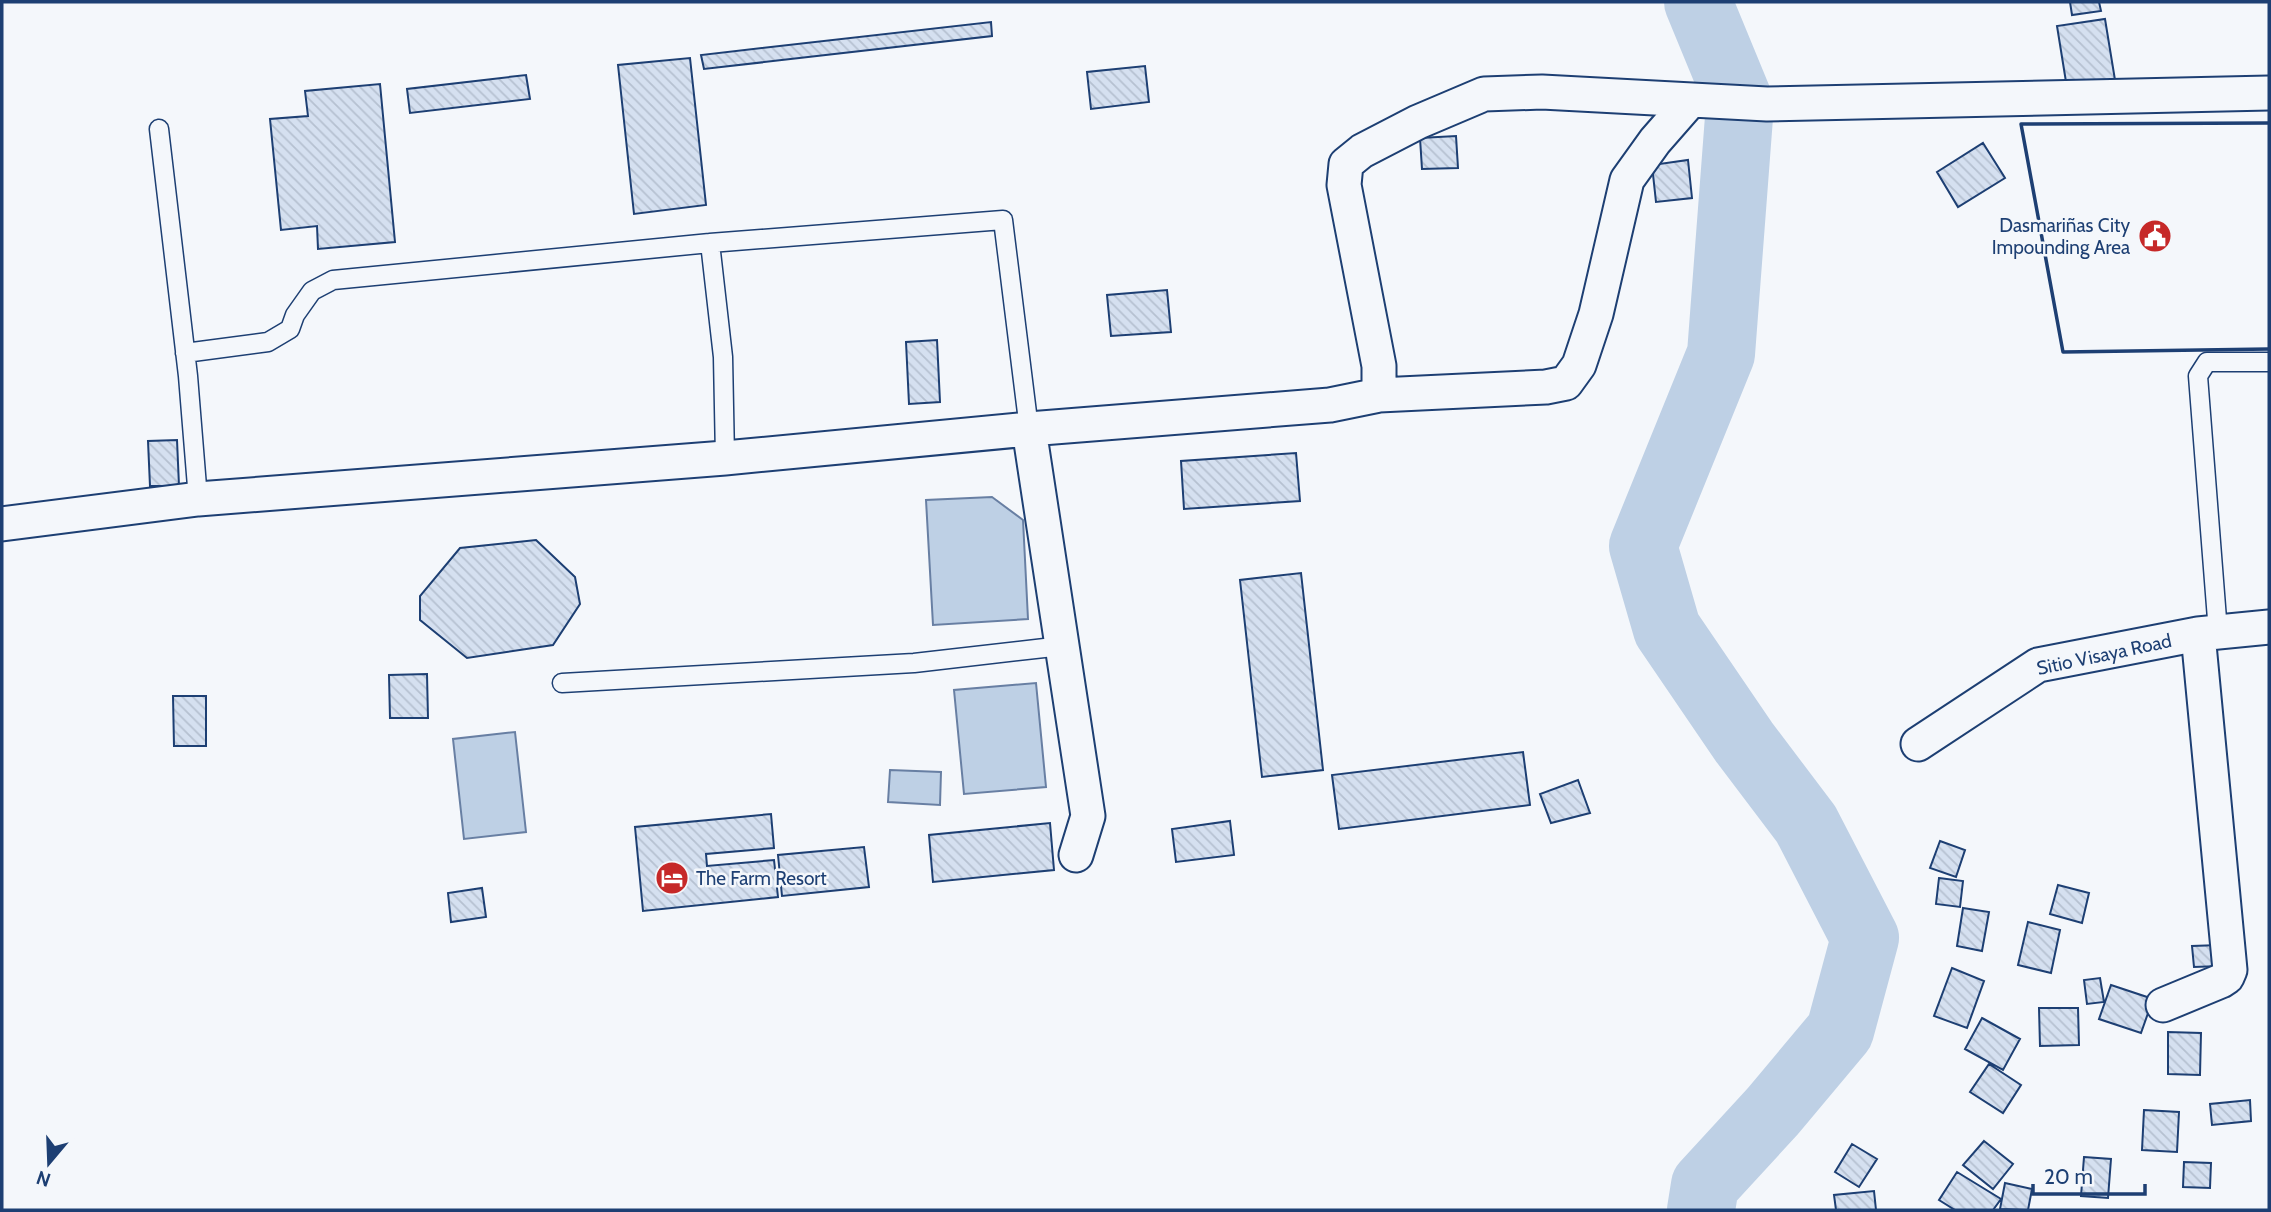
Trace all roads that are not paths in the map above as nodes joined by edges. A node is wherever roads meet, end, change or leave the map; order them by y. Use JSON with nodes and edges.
{"nodes":[{"id":1,"x":2269,"y":93,"type":"edge"},
{"id":2,"x":1698,"y":101,"type":"junction"},
{"id":3,"x":159,"y":129,"type":"dead end"},
{"id":4,"x":710,"y":243,"type":"junction"},
{"id":5,"x":185,"y":354,"type":"junction"},
{"id":6,"x":2269,"y":362,"type":"edge"},
{"id":7,"x":1378,"y":395,"type":"junction"},
{"id":8,"x":1029,"y":429,"type":"junction"},
{"id":9,"x":725,"y":458,"type":"junction"},
{"id":10,"x":198,"y":499,"type":"junction"},
{"id":11,"x":2,"y":524,"type":"edge"},
{"id":12,"x":2269,"y":627,"type":"edge"},
{"id":13,"x":2208,"y":633,"type":"junction"},
{"id":14,"x":1062,"y":646,"type":"junction"},
{"id":15,"x":562,"y":682,"type":"dead end"},
{"id":16,"x":1919,"y":744,"type":"dead end"},
{"id":17,"x":1076,"y":855,"type":"dead end"},
{"id":18,"x":2162,"y":1005,"type":"dead end"}],
"edges":[{"from":1,"to":2,"type":"street"},
{"from":2,"to":7,"type":"street"},
{"from":2,"to":7,"type":"street"},
{"from":3,"to":5,"type":"lane"},
{"from":4,"to":5,"type":"lane"},
{"from":4,"to":8,"type":"lane"},
{"from":4,"to":9,"type":"lane"},
{"from":5,"to":10,"type":"lane"},
{"from":6,"to":13,"type":"lane"},
{"from":7,"to":8,"type":"street"},
{"from":8,"to":9,"type":"street"},
{"from":8,"to":14,"type":"street"},
{"from":9,"to":10,"type":"street"},
{"from":10,"to":11,"type":"street"},
{"from":12,"to":13,"type":"street","name":"Sitio Visaya Road"},
{"from":13,"to":16,"type":"street","name":"Sitio Visaya Road"},
{"from":13,"to":18,"type":"street"},
{"from":14,"to":15,"type":"lane"},
{"from":14,"to":17,"type":"street"}]}
